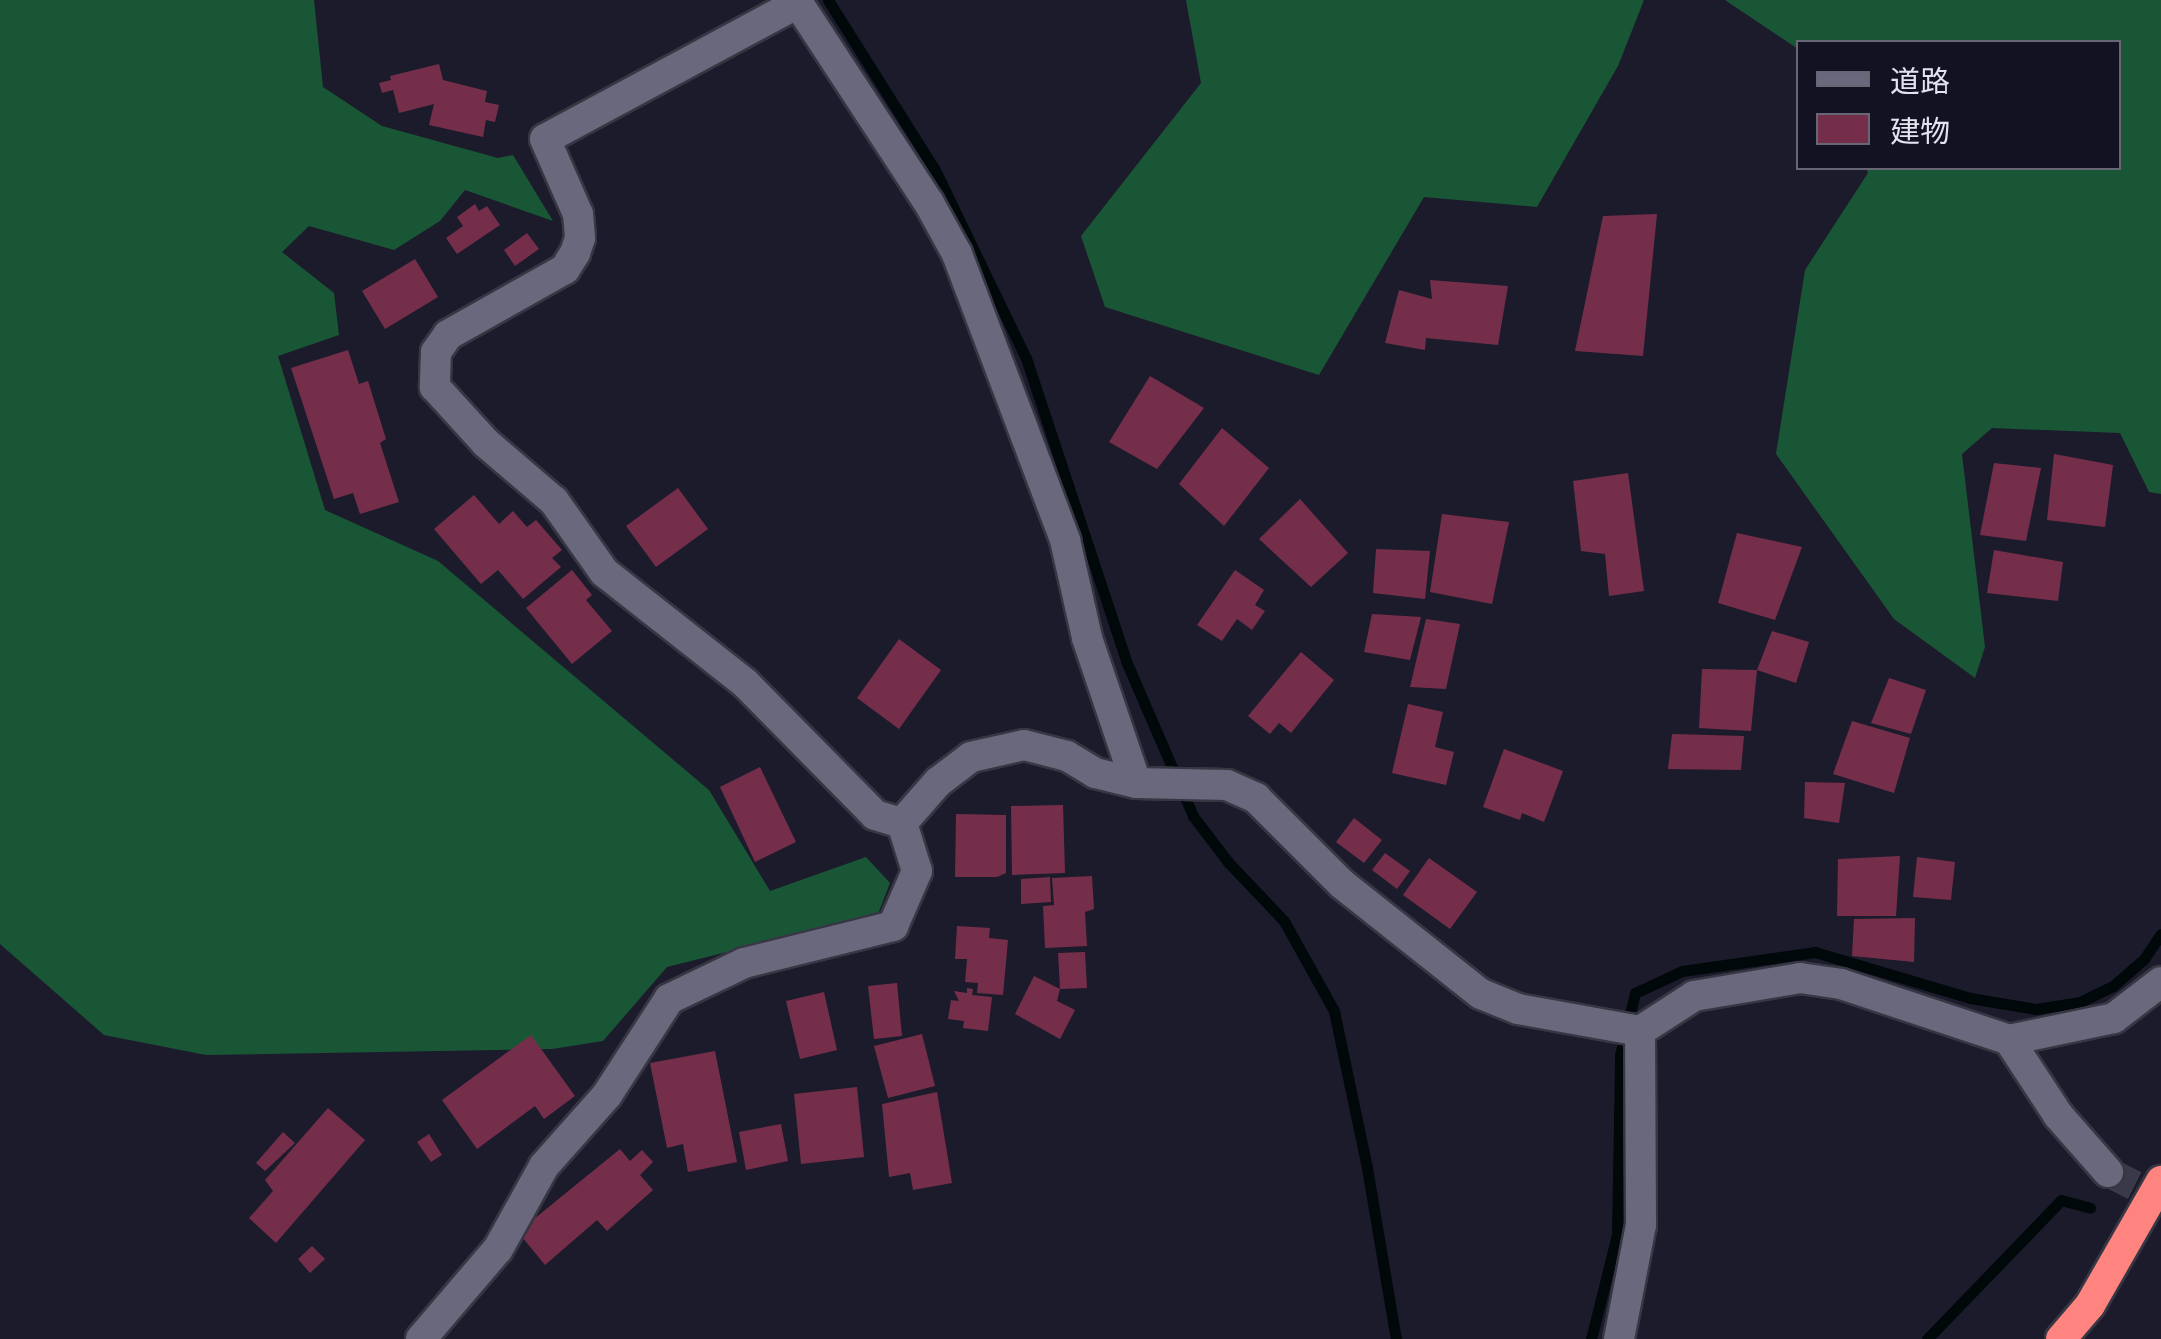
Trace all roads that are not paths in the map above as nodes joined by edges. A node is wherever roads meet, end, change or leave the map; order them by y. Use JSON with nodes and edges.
{"nodes":[{"id":1,"x":797,"y":2,"type":"edge"},
{"id":2,"x":1164,"y":783,"type":"junction"},
{"id":3,"x":902,"y":824,"type":"junction"},
{"id":4,"x":2161,"y":982,"type":"edge"},
{"id":5,"x":1640,"y":1031,"type":"junction"},
{"id":6,"x":2008,"y":1040,"type":"junction"},
{"id":7,"x":2108,"y":1172,"type":"tunnel mouth"},
{"id":8,"x":2161,"y":1181,"type":"edge"},
{"id":9,"x":420,"y":1339,"type":"edge"},
{"id":10,"x":1619,"y":1339,"type":"edge"},
{"id":11,"x":2061,"y":1339,"type":"edge"}],
"edges":[{"from":1,"to":2,"type":"street"},
{"from":1,"to":3,"type":"street"},
{"from":2,"to":3,"type":"street"},
{"from":2,"to":5,"type":"street"},
{"from":3,"to":9,"type":"street"},
{"from":4,"to":6,"type":"street"},
{"from":5,"to":6,"type":"street"},
{"from":5,"to":10,"type":"street"},
{"from":6,"to":7,"type":"street"},
{"from":8,"to":11,"type":"highway"}]}
